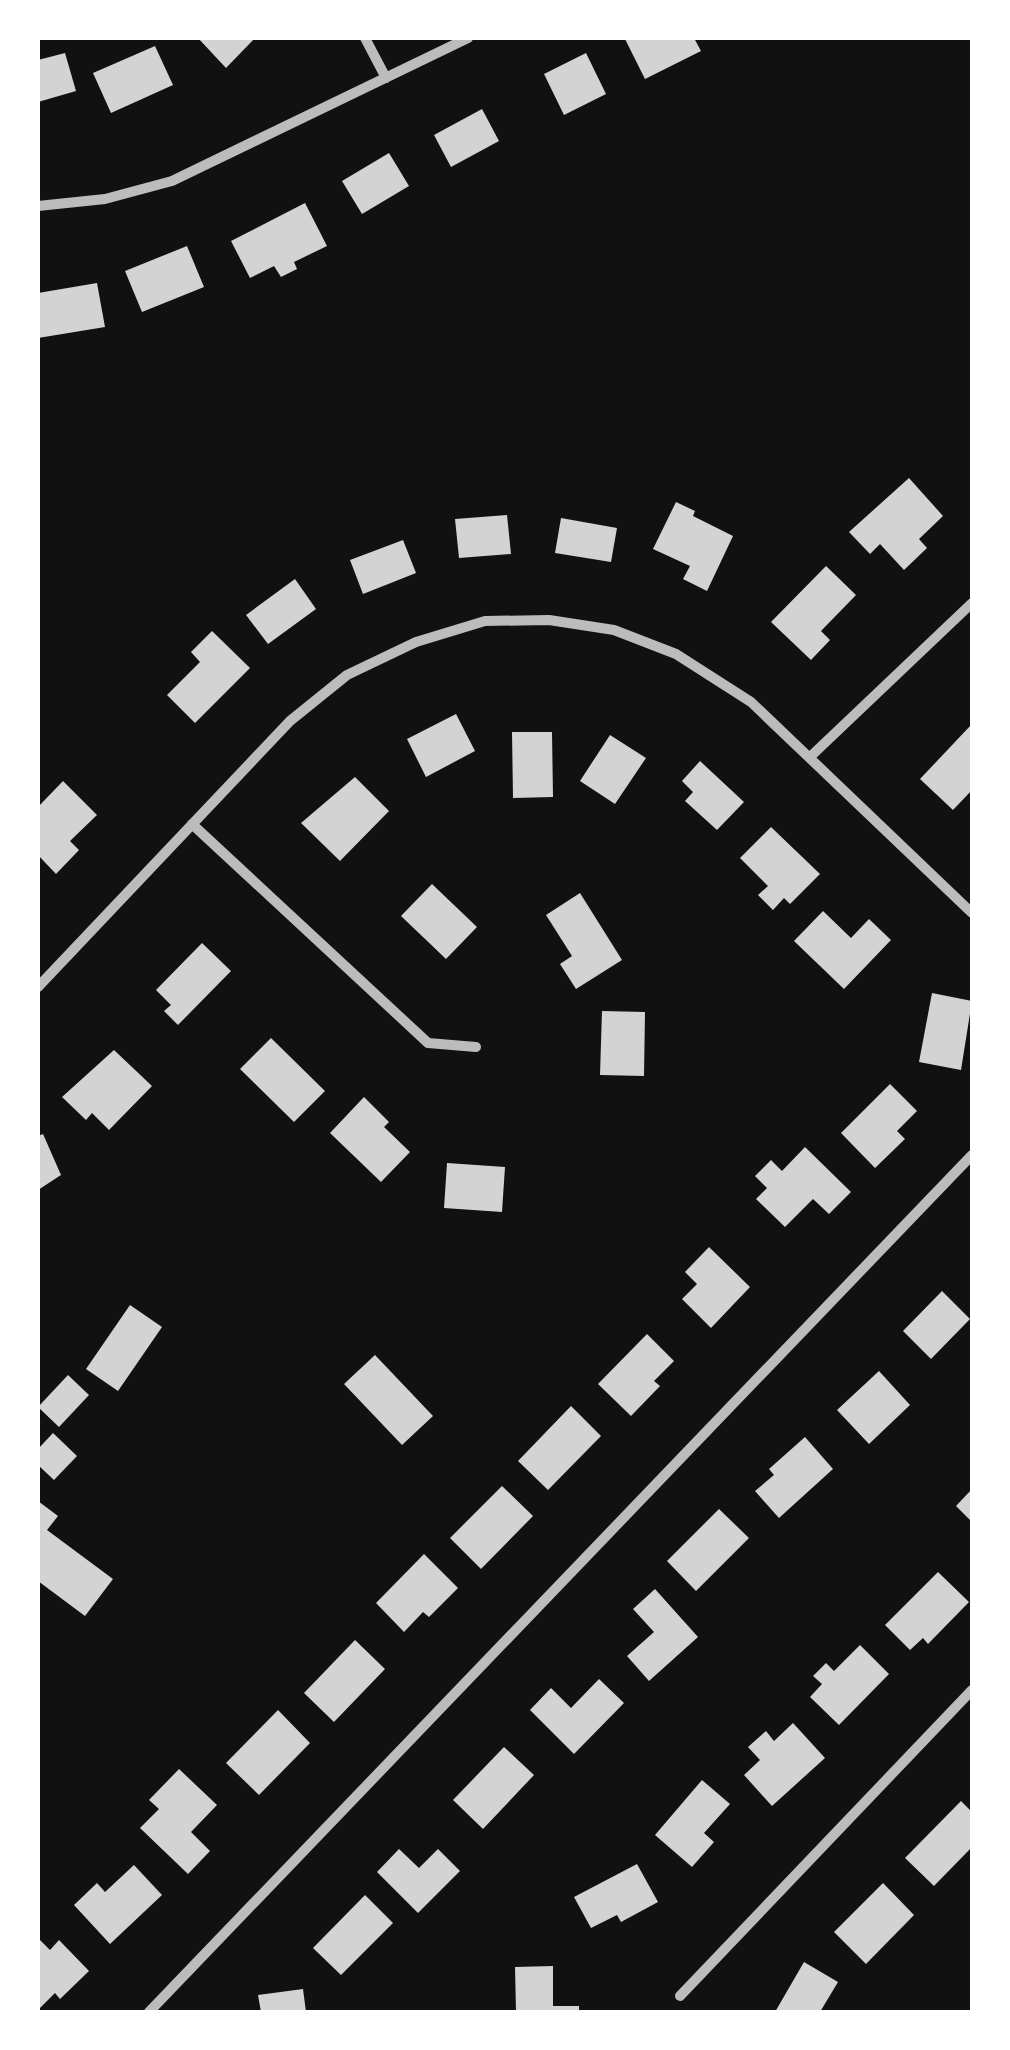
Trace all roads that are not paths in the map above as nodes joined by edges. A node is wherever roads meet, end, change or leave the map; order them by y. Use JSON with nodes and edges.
{"nodes":[{"id":1,"x":365,"y":38,"type":"edge"},
{"id":2,"x":468,"y":38,"type":"edge"},
{"id":3,"x":386,"y":78,"type":"junction"},
{"id":4,"x":38,"y":206,"type":"edge"},
{"id":5,"x":972,"y":603,"type":"edge"},
{"id":6,"x":810,"y":757,"type":"junction"},
{"id":7,"x":192,"y":824,"type":"junction"},
{"id":8,"x":972,"y":913,"type":"edge"},
{"id":9,"x":38,"y":987,"type":"edge"},
{"id":10,"x":476,"y":1047,"type":"dead end"},
{"id":11,"x":972,"y":1155,"type":"edge"},
{"id":12,"x":972,"y":1690,"type":"edge"},
{"id":13,"x":680,"y":1996,"type":"dead end"},
{"id":14,"x":149,"y":2012,"type":"edge"}],
"edges":[{"from":1,"to":3,"type":"street"},
{"from":2,"to":3,"type":"street"},
{"from":3,"to":4,"type":"street"},
{"from":5,"to":6,"type":"street"},
{"from":6,"to":7,"type":"street"},
{"from":6,"to":8,"type":"street"},
{"from":7,"to":9,"type":"street"},
{"from":7,"to":10,"type":"street"},
{"from":11,"to":14,"type":"street"},
{"from":12,"to":13,"type":"street"}]}
